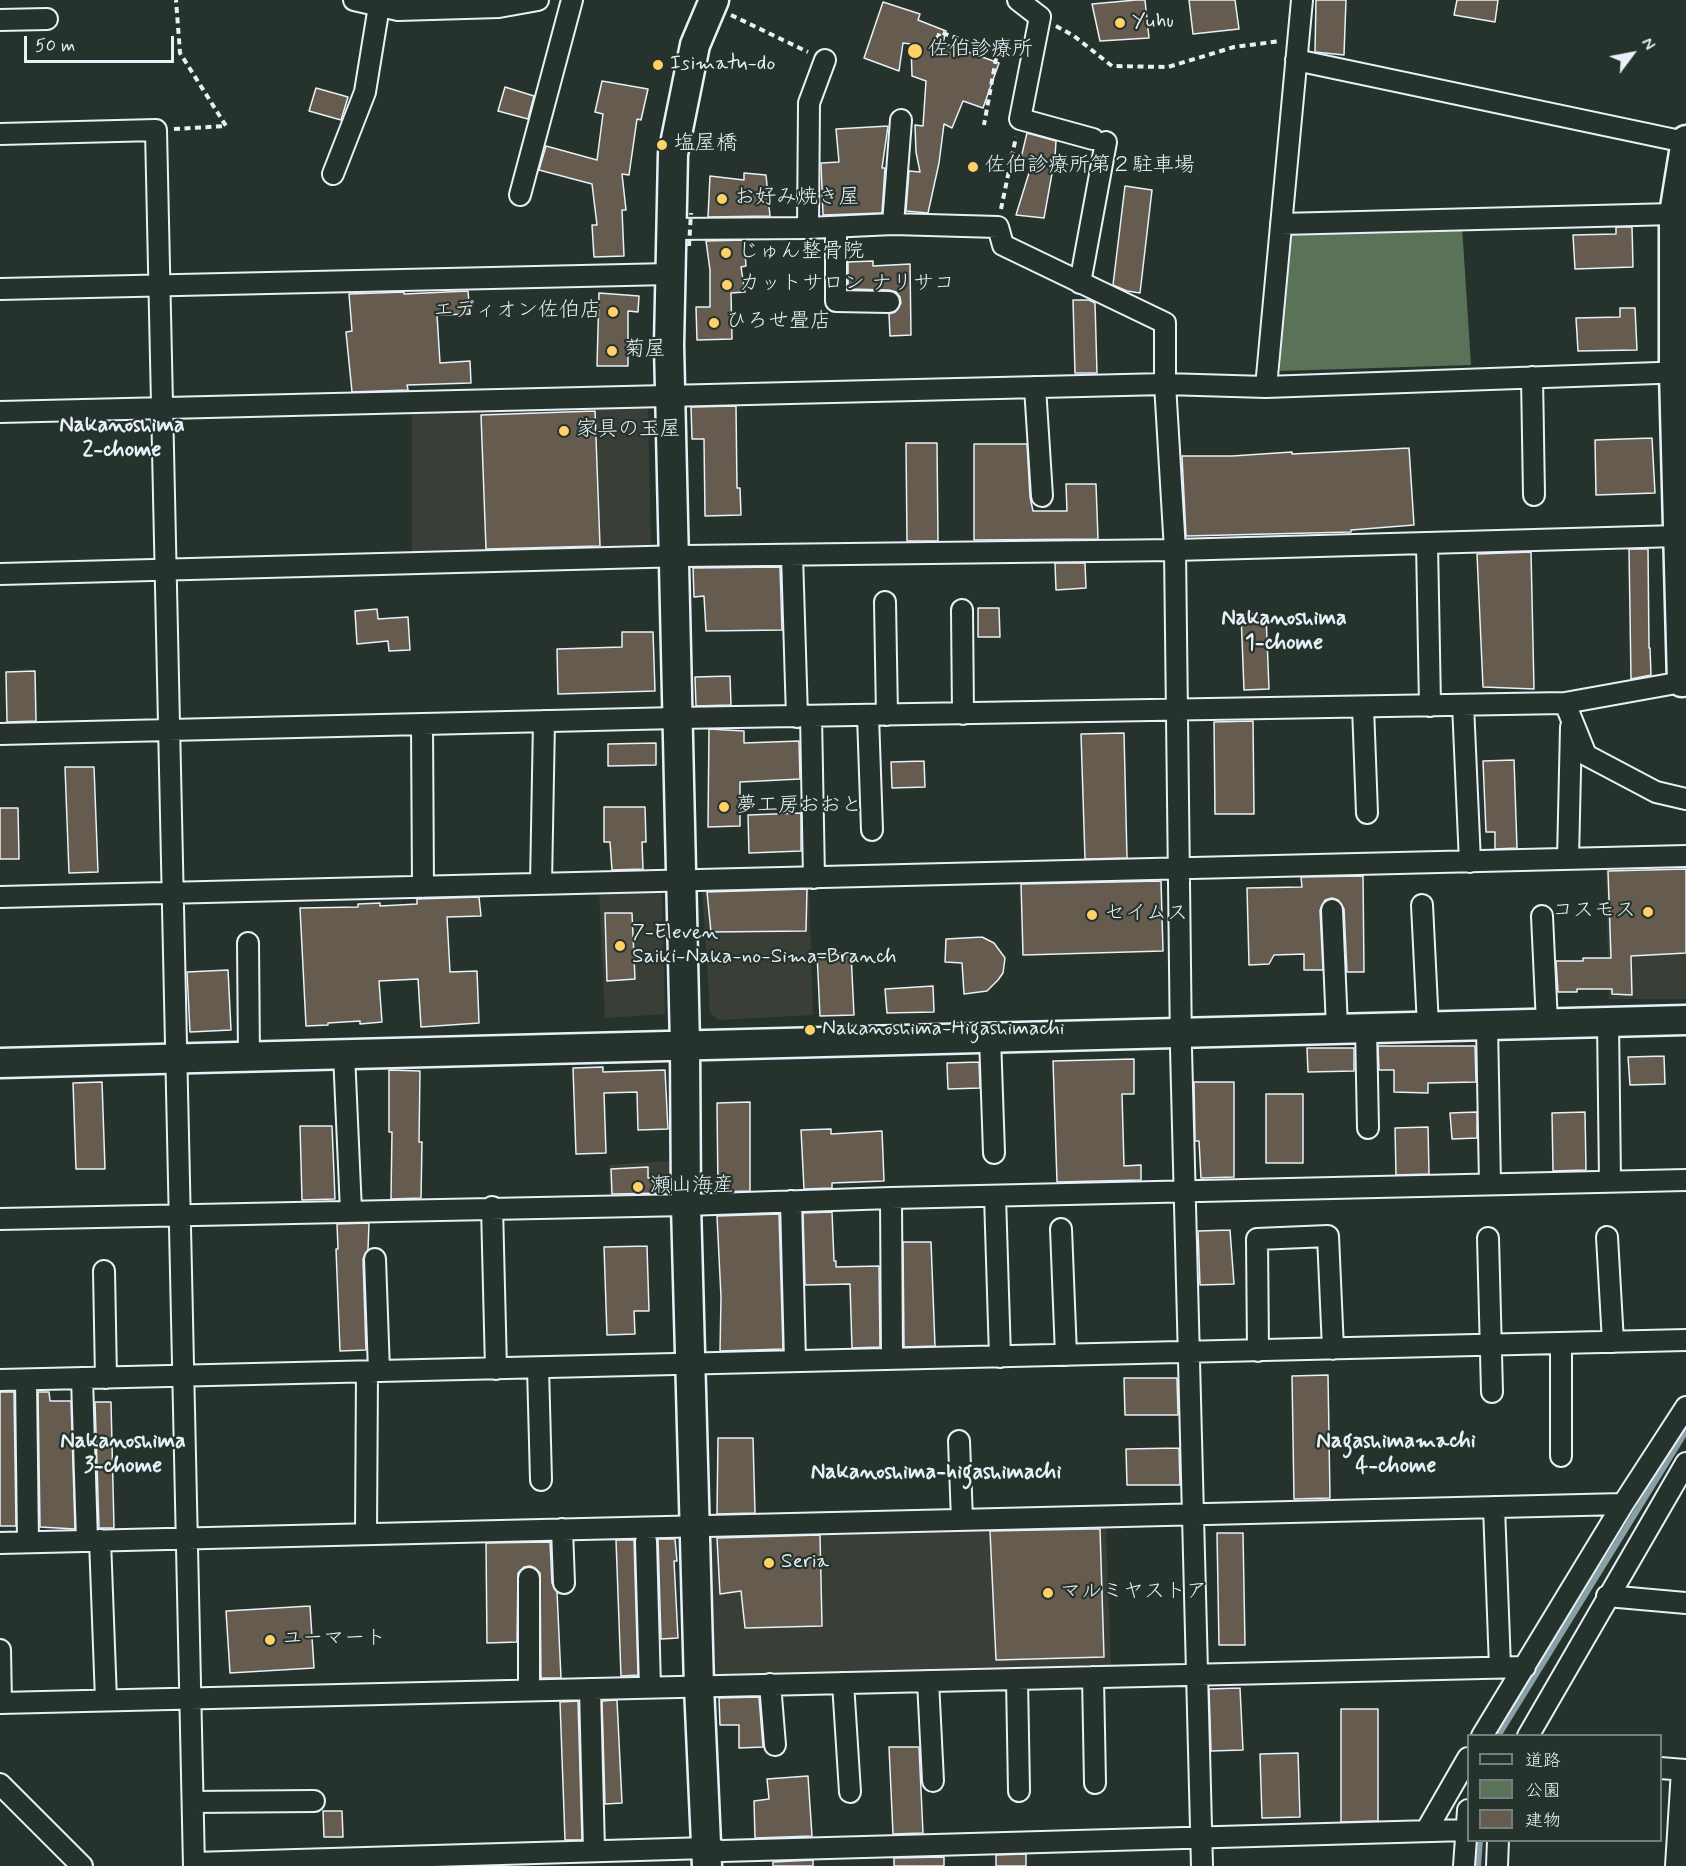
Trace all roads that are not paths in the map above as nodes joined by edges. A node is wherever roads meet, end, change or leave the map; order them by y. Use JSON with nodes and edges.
{"nodes":[{"id":1,"x":354,"y":0,"type":"edge"},
{"id":2,"x":538,"y":0,"type":"edge"},
{"id":3,"x":572,"y":0,"type":"edge"},
{"id":4,"x":1017,"y":0,"type":"edge"},
{"id":5,"x":1302,"y":0,"type":"edge"},
{"id":6,"x":713,"y":3,"type":"edge"},
{"id":7,"x":379,"y":6,"type":"junction"},
{"id":8,"x":47,"y":19,"type":"dead end"},
{"id":9,"x":0,"y":20,"type":"edge"},
{"id":10,"x":825,"y":60,"type":"road end"},
{"id":11,"x":1296,"y":60,"type":"junction"},
{"id":12,"x":901,"y":120,"type":"dead end"},
{"id":13,"x":0,"y":134,"type":"edge"},
{"id":14,"x":1685,"y":141,"type":"edge"},
{"id":15,"x":333,"y":174,"type":"dead end"},
{"id":16,"x":520,"y":195,"type":"dead end"},
{"id":17,"x":1674,"y":214,"type":"junction"},
{"id":18,"x":893,"y":224,"type":"junction"},
{"id":19,"x":1281,"y":224,"type":"junction"},
{"id":20,"x":836,"y":227,"type":"junction"},
{"id":21,"x":808,"y":228,"type":"junction"},
{"id":22,"x":684,"y":229,"type":"junction"},
{"id":23,"x":670,"y":274,"type":"junction"},
{"id":24,"x":1080,"y":282,"type":"junction"},
{"id":25,"x":160,"y":285,"type":"junction"},
{"id":26,"x":0,"y":290,"type":"edge"},
{"id":27,"x":889,"y":302,"type":"dead end"},
{"id":28,"x":1680,"y":372,"type":"edge"},
{"id":29,"x":1532,"y":377,"type":"junction"},
{"id":30,"x":1166,"y":384,"type":"junction"},
{"id":31,"x":1035,"y":387,"type":"junction"},
{"id":32,"x":1266,"y":387,"type":"junction"},
{"id":33,"x":670,"y":396,"type":"junction"},
{"id":34,"x":163,"y":408,"type":"junction"},
{"id":35,"x":0,"y":412,"type":"edge"},
{"id":36,"x":1534,"y":495,"type":"dead end"},
{"id":37,"x":1042,"y":496,"type":"dead end"},
{"id":38,"x":1678,"y":536,"type":"junction"},
{"id":39,"x":1426,"y":543,"type":"junction"},
{"id":40,"x":1175,"y":550,"type":"junction"},
{"id":41,"x":792,"y":555,"type":"junction"},
{"id":42,"x":674,"y":556,"type":"junction"},
{"id":43,"x":166,"y":569,"type":"junction"},
{"id":44,"x":0,"y":574,"type":"edge"},
{"id":45,"x":885,"y":602,"type":"dead end"},
{"id":46,"x":962,"y":610,"type":"dead end"},
{"id":47,"x":1682,"y":682,"type":"joint"},
{"id":48,"x":1463,"y":705,"type":"junction"},
{"id":49,"x":1430,"y":706,"type":"junction"},
{"id":50,"x":1363,"y":707,"type":"junction"},
{"id":51,"x":1177,"y":710,"type":"junction"},
{"id":52,"x":1568,"y":711,"type":"junction"},
{"id":53,"x":963,"y":714,"type":"junction"},
{"id":54,"x":878,"y":715,"type":"junction"},
{"id":55,"x":804,"y":716,"type":"junction"},
{"id":56,"x":677,"y":718,"type":"junction"},
{"id":57,"x":544,"y":722,"type":"junction"},
{"id":58,"x":422,"y":724,"type":"junction"},
{"id":59,"x":170,"y":730,"type":"junction"},
{"id":60,"x":0,"y":734,"type":"edge"},
{"id":61,"x":1686,"y":799,"type":"edge"},
{"id":62,"x":1367,"y":813,"type":"dead end"},
{"id":63,"x":872,"y":830,"type":"dead end"},
{"id":64,"x":1686,"y":856,"type":"edge"},
{"id":65,"x":1568,"y":859,"type":"junction"},
{"id":66,"x":1470,"y":862,"type":"junction"},
{"id":67,"x":1179,"y":869,"type":"junction"},
{"id":68,"x":814,"y":878,"type":"junction"},
{"id":69,"x":681,"y":881,"type":"junction"},
{"id":70,"x":541,"y":884,"type":"junction"},
{"id":71,"x":423,"y":887,"type":"junction"},
{"id":72,"x":173,"y":893,"type":"junction"},
{"id":73,"x":0,"y":897,"type":"edge"},
{"id":74,"x":1422,"y":905,"type":"dead end"},
{"id":75,"x":1332,"y":910,"type":"dead end"},
{"id":76,"x":1542,"y":916,"type":"dead end"},
{"id":77,"x":248,"y":943,"type":"dead end"},
{"id":78,"x":1686,"y":1020,"type":"edge"},
{"id":79,"x":1608,"y":1022,"type":"junction"},
{"id":80,"x":1547,"y":1023,"type":"junction"},
{"id":81,"x":1487,"y":1025,"type":"junction"},
{"id":82,"x":1428,"y":1026,"type":"junction"},
{"id":83,"x":1337,"y":1028,"type":"junction"},
{"id":84,"x":1366,"y":1028,"type":"junction"},
{"id":85,"x":1181,"y":1032,"type":"junction"},
{"id":86,"x":990,"y":1037,"type":"junction"},
{"id":87,"x":685,"y":1045,"type":"junction"},
{"id":88,"x":344,"y":1054,"type":"junction"},
{"id":89,"x":249,"y":1056,"type":"junction"},
{"id":90,"x":177,"y":1058,"type":"junction"},
{"id":91,"x":0,"y":1062,"type":"edge"},
{"id":92,"x":1368,"y":1128,"type":"dead end"},
{"id":93,"x":994,"y":1153,"type":"dead end"},
{"id":94,"x":1686,"y":1180,"type":"edge"},
{"id":95,"x":1610,"y":1181,"type":"junction"},
{"id":96,"x":1490,"y":1184,"type":"junction"},
{"id":97,"x":1185,"y":1191,"type":"junction"},
{"id":98,"x":995,"y":1196,"type":"junction"},
{"id":99,"x":891,"y":1198,"type":"junction"},
{"id":100,"x":791,"y":1201,"type":"junction"},
{"id":101,"x":686,"y":1205,"type":"junction"},
{"id":102,"x":492,"y":1207,"type":"junction"},
{"id":103,"x":351,"y":1211,"type":"junction"},
{"id":104,"x":180,"y":1215,"type":"junction"},
{"id":105,"x":0,"y":1219,"type":"edge"},
{"id":106,"x":1061,"y":1229,"type":"dead end"},
{"id":107,"x":1607,"y":1237,"type":"dead end"},
{"id":108,"x":1488,"y":1238,"type":"dead end"},
{"id":109,"x":375,"y":1259,"type":"dead end"},
{"id":110,"x":104,"y":1271,"type":"dead end"},
{"id":111,"x":1686,"y":1340,"type":"edge"},
{"id":112,"x":1613,"y":1342,"type":"junction"},
{"id":113,"x":1561,"y":1343,"type":"junction"},
{"id":114,"x":1491,"y":1345,"type":"junction"},
{"id":115,"x":1333,"y":1349,"type":"junction"},
{"id":116,"x":1258,"y":1351,"type":"junction"},
{"id":117,"x":1189,"y":1352,"type":"junction"},
{"id":118,"x":1066,"y":1355,"type":"junction"},
{"id":119,"x":1000,"y":1357,"type":"junction"},
{"id":120,"x":892,"y":1359,"type":"junction"},
{"id":121,"x":795,"y":1361,"type":"junction"},
{"id":122,"x":692,"y":1364,"type":"junction"},
{"id":123,"x":538,"y":1368,"type":"junction"},
{"id":124,"x":496,"y":1369,"type":"junction"},
{"id":125,"x":373,"y":1371,"type":"junction"},
{"id":126,"x":184,"y":1376,"type":"junction"},
{"id":127,"x":82,"y":1378,"type":"junction"},
{"id":128,"x":105,"y":1378,"type":"junction"},
{"id":129,"x":0,"y":1380,"type":"edge"},
{"id":130,"x":26,"y":1380,"type":"junction"},
{"id":131,"x":1492,"y":1392,"type":"dead end"},
{"id":132,"x":1686,"y":1407,"type":"edge"},
{"id":133,"x":959,"y":1441,"type":"dead end"},
{"id":134,"x":1561,"y":1456,"type":"dead end"},
{"id":135,"x":1686,"y":1463,"type":"edge"},
{"id":136,"x":541,"y":1480,"type":"dead end"},
{"id":137,"x":1623,"y":1504,"type":"junction"},
{"id":138,"x":1494,"y":1507,"type":"junction"},
{"id":139,"x":1193,"y":1514,"type":"junction"},
{"id":140,"x":962,"y":1520,"type":"junction"},
{"id":141,"x":695,"y":1526,"type":"junction"},
{"id":142,"x":562,"y":1529,"type":"junction"},
{"id":143,"x":366,"y":1534,"type":"junction"},
{"id":144,"x":187,"y":1538,"type":"junction"},
{"id":145,"x":646,"y":1540,"type":"dead end"},
{"id":146,"x":94,"y":1541,"type":"junction"},
{"id":147,"x":28,"y":1542,"type":"junction"},
{"id":148,"x":0,"y":1543,"type":"edge"},
{"id":149,"x":529,"y":1578,"type":"dead end"},
{"id":150,"x":564,"y":1583,"type":"dead end"},
{"id":151,"x":1607,"y":1596,"type":"junction"},
{"id":152,"x":1686,"y":1603,"type":"edge"},
{"id":153,"x":0,"y":1650,"type":"edge"},
{"id":154,"x":1525,"y":1666,"type":"junction"},
{"id":155,"x":1500,"y":1667,"type":"junction"},
{"id":156,"x":1198,"y":1674,"type":"junction"},
{"id":157,"x":1093,"y":1677,"type":"junction"},
{"id":158,"x":1017,"y":1678,"type":"junction"},
{"id":159,"x":928,"y":1681,"type":"junction"},
{"id":160,"x":843,"y":1683,"type":"junction"},
{"id":161,"x":770,"y":1684,"type":"junction"},
{"id":162,"x":699,"y":1686,"type":"junction"},
{"id":163,"x":650,"y":1687,"type":"junction"},
{"id":164,"x":590,"y":1689,"type":"junction"},
{"id":165,"x":529,"y":1690,"type":"junction"},
{"id":166,"x":191,"y":1698,"type":"junction"},
{"id":167,"x":106,"y":1700,"type":"junction"},
{"id":168,"x":1,"y":1703,"type":"edge"},
{"id":169,"x":1483,"y":1734,"type":"edge"},
{"id":170,"x":1529,"y":1734,"type":"edge"},
{"id":171,"x":775,"y":1745,"type":"dead end"},
{"id":172,"x":1467,"y":1760,"type":"edge"},
{"id":173,"x":1662,"y":1768,"type":"edge"},
{"id":174,"x":1684,"y":1770,"type":"edge"},
{"id":175,"x":933,"y":1781,"type":"dead end"},
{"id":176,"x":1095,"y":1783,"type":"dead end"},
{"id":177,"x":0,"y":1784,"type":"edge"},
{"id":178,"x":1019,"y":1791,"type":"dead end"},
{"id":179,"x":850,"y":1792,"type":"dead end"},
{"id":180,"x":314,"y":1801,"type":"dead end"},
{"id":181,"x":193,"y":1802,"type":"junction"},
{"id":182,"x":1467,"y":1820,"type":"edge"},
{"id":183,"x":1426,"y":1831,"type":"junction"},
{"id":184,"x":1467,"y":1832,"type":"edge"},
{"id":185,"x":1201,"y":1837,"type":"junction"},
{"id":186,"x":1498,"y":1842,"type":"edge"},
{"id":187,"x":594,"y":1851,"type":"junction"},
{"id":188,"x":707,"y":1857,"type":"edge"},
{"id":189,"x":194,"y":1864,"type":"edge"},
{"id":190,"x":82,"y":1866,"type":"edge"},
{"id":191,"x":1202,"y":1866,"type":"edge"},
{"id":192,"x":1464,"y":1866,"type":"edge"},
{"id":193,"x":1497,"y":1866,"type":"edge"},
{"id":194,"x":1676,"y":1866,"type":"edge"}],
"edges":[{"from":1,"to":7,"type":"street"},
{"from":2,"to":7,"type":"street"},
{"from":3,"to":16,"type":"street"},
{"from":4,"to":24,"type":"street"},
{"from":5,"to":11,"type":"street"},
{"from":6,"to":22,"type":"street"},
{"from":7,"to":15,"type":"street"},
{"from":8,"to":9,"type":"street"},
{"from":10,"to":21,"type":"street"},
{"from":11,"to":14,"type":"street"},
{"from":11,"to":19,"type":"street"},
{"from":12,"to":18,"type":"street"},
{"from":13,"to":25,"type":"street"},
{"from":14,"to":17,"type":"street"},
{"from":17,"to":19,"type":"street"},
{"from":17,"to":28,"type":"street"},
{"from":18,"to":20,"type":"street"},
{"from":18,"to":24,"type":"street"},
{"from":19,"to":32,"type":"street"},
{"from":20,"to":21,"type":"street"},
{"from":20,"to":27,"type":"street"},
{"from":21,"to":22,"type":"street"},
{"from":22,"to":23,"type":"street"},
{"from":23,"to":25,"type":"street"},
{"from":23,"to":33,"type":"street"},
{"from":24,"to":30,"type":"street"},
{"from":25,"to":26,"type":"street"},
{"from":25,"to":34,"type":"street"},
{"from":28,"to":29,"type":"street"},
{"from":28,"to":38,"type":"street"},
{"from":29,"to":32,"type":"street"},
{"from":29,"to":36,"type":"street"},
{"from":30,"to":31,"type":"street"},
{"from":30,"to":32,"type":"street"},
{"from":30,"to":40,"type":"street"},
{"from":31,"to":33,"type":"street"},
{"from":31,"to":37,"type":"street"},
{"from":33,"to":34,"type":"street"},
{"from":33,"to":42,"type":"street"},
{"from":34,"to":35,"type":"street"},
{"from":34,"to":43,"type":"street"},
{"from":38,"to":39,"type":"street"},
{"from":38,"to":47,"type":"street"},
{"from":39,"to":40,"type":"street"},
{"from":39,"to":49,"type":"street"},
{"from":40,"to":41,"type":"street"},
{"from":40,"to":51,"type":"street"},
{"from":41,"to":42,"type":"street"},
{"from":41,"to":55,"type":"street"},
{"from":42,"to":43,"type":"street"},
{"from":42,"to":56,"type":"street"},
{"from":43,"to":44,"type":"street"},
{"from":43,"to":59,"type":"street"},
{"from":45,"to":54,"type":"street"},
{"from":46,"to":53,"type":"street"},
{"from":47,"to":52,"type":"street"},
{"from":48,"to":49,"type":"street"},
{"from":48,"to":52,"type":"street"},
{"from":48,"to":66,"type":"street"},
{"from":49,"to":50,"type":"street"},
{"from":50,"to":51,"type":"street"},
{"from":50,"to":62,"type":"street"},
{"from":51,"to":53,"type":"street"},
{"from":51,"to":67,"type":"street"},
{"from":52,"to":61,"type":"street"},
{"from":52,"to":65,"type":"street"},
{"from":53,"to":54,"type":"street"},
{"from":54,"to":55,"type":"street"},
{"from":54,"to":63,"type":"street"},
{"from":55,"to":56,"type":"street"},
{"from":55,"to":68,"type":"street"},
{"from":56,"to":57,"type":"street"},
{"from":56,"to":69,"type":"street"},
{"from":57,"to":58,"type":"street"},
{"from":57,"to":70,"type":"street"},
{"from":58,"to":59,"type":"street"},
{"from":58,"to":71,"type":"street"},
{"from":59,"to":60,"type":"street"},
{"from":59,"to":72,"type":"street"},
{"from":64,"to":65,"type":"street"},
{"from":65,"to":66,"type":"street"},
{"from":66,"to":67,"type":"street"},
{"from":67,"to":68,"type":"street"},
{"from":67,"to":85,"type":"street"},
{"from":68,"to":69,"type":"street"},
{"from":69,"to":70,"type":"street"},
{"from":69,"to":87,"type":"street"},
{"from":70,"to":71,"type":"street"},
{"from":71,"to":72,"type":"street"},
{"from":72,"to":73,"type":"street"},
{"from":72,"to":90,"type":"street"},
{"from":74,"to":82,"type":"street"},
{"from":75,"to":83,"type":"street"},
{"from":76,"to":80,"type":"street"},
{"from":77,"to":89,"type":"street"},
{"from":78,"to":79,"type":"street"},
{"from":79,"to":80,"type":"street"},
{"from":79,"to":95,"type":"street"},
{"from":80,"to":81,"type":"street"},
{"from":81,"to":82,"type":"street"},
{"from":81,"to":96,"type":"street"},
{"from":82,"to":84,"type":"street"},
{"from":83,"to":84,"type":"street"},
{"from":83,"to":85,"type":"street"},
{"from":84,"to":92,"type":"street"},
{"from":85,"to":86,"type":"street"},
{"from":85,"to":97,"type":"street"},
{"from":86,"to":87,"type":"street"},
{"from":86,"to":93,"type":"street"},
{"from":87,"to":88,"type":"street"},
{"from":87,"to":101,"type":"street"},
{"from":88,"to":89,"type":"street"},
{"from":88,"to":103,"type":"street"},
{"from":89,"to":90,"type":"street"},
{"from":90,"to":91,"type":"street"},
{"from":90,"to":104,"type":"street"},
{"from":94,"to":95,"type":"street"},
{"from":95,"to":96,"type":"street"},
{"from":96,"to":97,"type":"street"},
{"from":97,"to":98,"type":"street"},
{"from":97,"to":117,"type":"street"},
{"from":98,"to":99,"type":"street"},
{"from":98,"to":119,"type":"street"},
{"from":99,"to":100,"type":"street"},
{"from":99,"to":120,"type":"street"},
{"from":100,"to":101,"type":"street"},
{"from":100,"to":121,"type":"street"},
{"from":101,"to":102,"type":"street"},
{"from":101,"to":122,"type":"street"},
{"from":102,"to":103,"type":"street"},
{"from":102,"to":124,"type":"street"},
{"from":103,"to":104,"type":"street"},
{"from":104,"to":105,"type":"street"},
{"from":104,"to":126,"type":"street"},
{"from":106,"to":118,"type":"street"},
{"from":107,"to":112,"type":"street"},
{"from":108,"to":114,"type":"street"},
{"from":109,"to":125,"type":"street"},
{"from":110,"to":128,"type":"street"},
{"from":111,"to":112,"type":"street"},
{"from":112,"to":113,"type":"street"},
{"from":113,"to":114,"type":"street"},
{"from":113,"to":134,"type":"street"},
{"from":114,"to":115,"type":"street"},
{"from":114,"to":131,"type":"street"},
{"from":115,"to":116,"type":"street"},
{"from":115,"to":116,"type":"street"},
{"from":116,"to":117,"type":"street"},
{"from":117,"to":118,"type":"street"},
{"from":117,"to":139,"type":"street"},
{"from":118,"to":119,"type":"street"},
{"from":119,"to":120,"type":"street"},
{"from":120,"to":121,"type":"street"},
{"from":121,"to":122,"type":"street"},
{"from":122,"to":123,"type":"street"},
{"from":122,"to":141,"type":"street"},
{"from":123,"to":124,"type":"street"},
{"from":123,"to":136,"type":"street"},
{"from":124,"to":125,"type":"street"},
{"from":125,"to":126,"type":"street"},
{"from":125,"to":143,"type":"street"},
{"from":126,"to":128,"type":"street"},
{"from":126,"to":144,"type":"street"},
{"from":127,"to":128,"type":"street"},
{"from":127,"to":130,"type":"street"},
{"from":127,"to":146,"type":"street"},
{"from":129,"to":130,"type":"street"},
{"from":130,"to":147,"type":"street"},
{"from":132,"to":137,"type":"street"},
{"from":133,"to":140,"type":"street"},
{"from":135,"to":151,"type":"street"},
{"from":137,"to":138,"type":"street"},
{"from":137,"to":154,"type":"street"},
{"from":138,"to":139,"type":"street"},
{"from":138,"to":155,"type":"street"},
{"from":139,"to":140,"type":"street"},
{"from":139,"to":156,"type":"street"},
{"from":140,"to":141,"type":"street"},
{"from":141,"to":142,"type":"street"},
{"from":141,"to":162,"type":"street"},
{"from":142,"to":143,"type":"street"},
{"from":142,"to":150,"type":"street"},
{"from":143,"to":144,"type":"street"},
{"from":144,"to":146,"type":"street"},
{"from":144,"to":166,"type":"street"},
{"from":145,"to":163,"type":"street"},
{"from":146,"to":147,"type":"street"},
{"from":146,"to":167,"type":"street"},
{"from":147,"to":148,"type":"street"},
{"from":149,"to":165,"type":"street"},
{"from":151,"to":152,"type":"street"},
{"from":151,"to":170,"type":"street"},
{"from":153,"to":168,"type":"street"},
{"from":154,"to":155,"type":"street"},
{"from":154,"to":169,"type":"street"},
{"from":155,"to":156,"type":"street"},
{"from":156,"to":157,"type":"street"},
{"from":156,"to":185,"type":"street"},
{"from":157,"to":158,"type":"street"},
{"from":157,"to":176,"type":"street"},
{"from":158,"to":159,"type":"street"},
{"from":158,"to":178,"type":"street"},
{"from":159,"to":160,"type":"street"},
{"from":159,"to":175,"type":"street"},
{"from":160,"to":161,"type":"street"},
{"from":160,"to":179,"type":"street"},
{"from":161,"to":162,"type":"street"},
{"from":161,"to":171,"type":"street"},
{"from":162,"to":163,"type":"street"},
{"from":162,"to":188,"type":"street"},
{"from":163,"to":164,"type":"street"},
{"from":164,"to":165,"type":"street"},
{"from":164,"to":187,"type":"street"},
{"from":165,"to":166,"type":"street"},
{"from":166,"to":167,"type":"street"},
{"from":166,"to":181,"type":"street"},
{"from":167,"to":168,"type":"street"},
{"from":172,"to":183,"type":"street"},
{"from":173,"to":174,"type":"street"},
{"from":174,"to":194,"type":"street"},
{"from":177,"to":190,"type":"street"},
{"from":180,"to":181,"type":"street"},
{"from":181,"to":189,"type":"street"},
{"from":182,"to":183,"type":"street"},
{"from":183,"to":185,"type":"street"},
{"from":184,"to":192,"type":"street"},
{"from":185,"to":188,"type":"street"},
{"from":185,"to":191,"type":"street"},
{"from":186,"to":193,"type":"street"},
{"from":187,"to":188,"type":"street"},
{"from":187,"to":189,"type":"street"}]}
